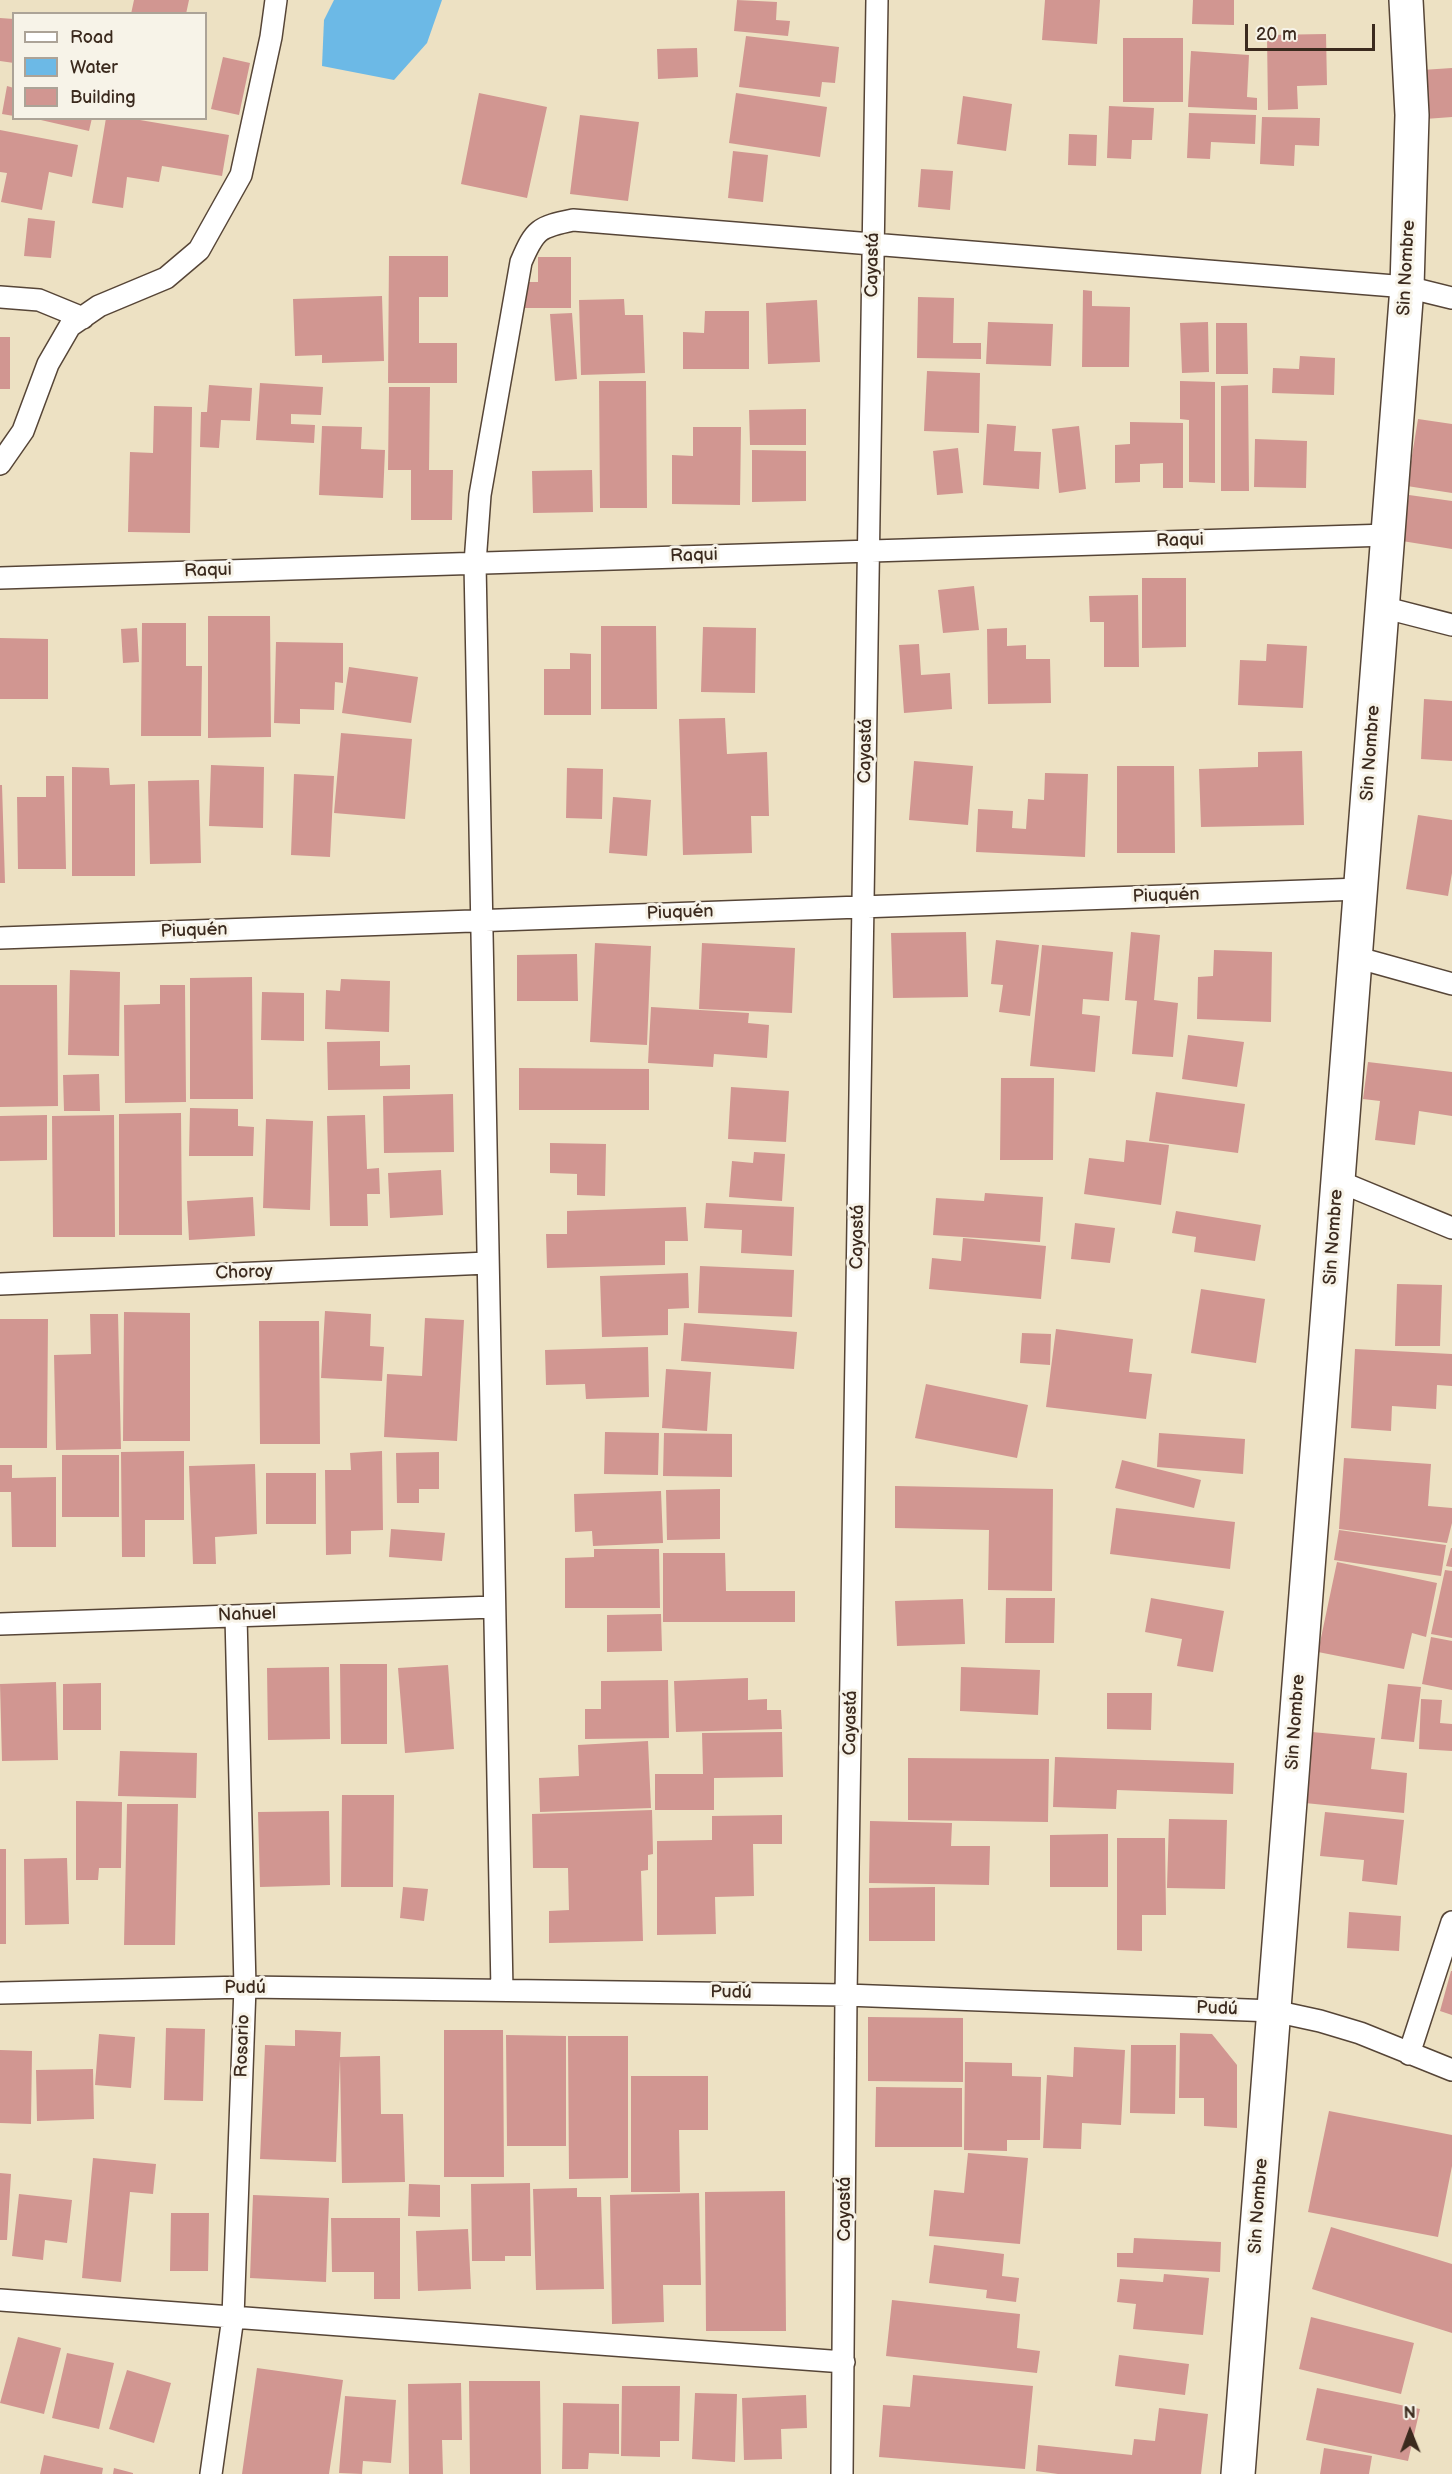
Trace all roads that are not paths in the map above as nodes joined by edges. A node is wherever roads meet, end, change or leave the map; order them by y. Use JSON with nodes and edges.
{"nodes":[{"id":1,"x":276,"y":0,"type":"edge"},
{"id":2,"x":877,"y":0,"type":"edge"},
{"id":3,"x":1406,"y":0,"type":"edge"},
{"id":4,"x":873,"y":245,"type":"junction"},
{"id":5,"x":1407,"y":287,"type":"junction"},
{"id":6,"x":0,"y":297,"type":"edge"},
{"id":7,"x":1452,"y":298,"type":"edge"},
{"id":8,"x":83,"y":318,"type":"junction"},
{"id":9,"x":0,"y":464,"type":"edge"},
{"id":10,"x":1388,"y":535,"type":"junction"},
{"id":11,"x":868,"y":551,"type":"junction"},
{"id":12,"x":474,"y":563,"type":"junction"},
{"id":13,"x":0,"y":578,"type":"edge"},
{"id":14,"x":1383,"y":607,"type":"junction"},
{"id":15,"x":1452,"y":626,"type":"edge"},
{"id":16,"x":1360,"y":889,"type":"junction"},
{"id":17,"x":863,"y":907,"type":"junction"},
{"id":18,"x":481,"y":921,"type":"junction"},
{"id":19,"x":0,"y":938,"type":"edge"},
{"id":20,"x":1355,"y":957,"type":"junction"},
{"id":21,"x":1452,"y":984,"type":"edge"},
{"id":22,"x":1338,"y":1181,"type":"junction"},
{"id":23,"x":1452,"y":1228,"type":"edge"},
{"id":24,"x":488,"y":1263,"type":"junction"},
{"id":25,"x":0,"y":1284,"type":"edge"},
{"id":26,"x":494,"y":1607,"type":"junction"},
{"id":27,"x":236,"y":1616,"type":"junction"},
{"id":28,"x":0,"y":1624,"type":"edge"},
{"id":29,"x":1452,"y":1922,"type":"edge"},
{"id":30,"x":245,"y":1987,"type":"junction"},
{"id":31,"x":502,"y":1990,"type":"junction"},
{"id":32,"x":0,"y":1993,"type":"edge"},
{"id":33,"x":846,"y":1995,"type":"junction"},
{"id":34,"x":1274,"y":2011,"type":"junction"},
{"id":35,"x":1409,"y":2054,"type":"junction"},
{"id":36,"x":1452,"y":2070,"type":"edge"},
{"id":37,"x":0,"y":2300,"type":"edge"},
{"id":38,"x":233,"y":2317,"type":"junction"},
{"id":39,"x":844,"y":2362,"type":"junction"},
{"id":40,"x":211,"y":2474,"type":"edge"},
{"id":41,"x":842,"y":2474,"type":"edge"},
{"id":42,"x":1238,"y":2474,"type":"edge"}],
"edges":[{"from":1,"to":8,"type":"lane"},
{"from":2,"to":4,"type":"lane","name":"Cayastá"},
{"from":3,"to":5,"type":"street","name":"Sin Nombre"},
{"from":4,"to":5,"type":"lane"},
{"from":4,"to":11,"type":"lane","name":"Cayastá"},
{"from":4,"to":12,"type":"lane"},
{"from":5,"to":7,"type":"lane"},
{"from":5,"to":10,"type":"street","name":"Sin Nombre"},
{"from":6,"to":8,"type":"lane"},
{"from":8,"to":9,"type":"lane"},
{"from":10,"to":11,"type":"lane","name":"Raqui"},
{"from":10,"to":14,"type":"street","name":"Sin Nombre"},
{"from":11,"to":12,"type":"lane","name":"Raqui"},
{"from":11,"to":17,"type":"lane","name":"Cayastá"},
{"from":12,"to":13,"type":"lane","name":"Raqui"},
{"from":12,"to":18,"type":"lane"},
{"from":14,"to":15,"type":"lane"},
{"from":14,"to":16,"type":"street","name":"Sin Nombre"},
{"from":16,"to":17,"type":"lane","name":"Piuquén"},
{"from":16,"to":20,"type":"street","name":"Sin Nombre"},
{"from":17,"to":18,"type":"lane","name":"Piuquén"},
{"from":17,"to":33,"type":"lane","name":"Cayastá"},
{"from":18,"to":19,"type":"lane","name":"Piuquén"},
{"from":18,"to":24,"type":"lane"},
{"from":20,"to":21,"type":"lane"},
{"from":20,"to":22,"type":"street","name":"Sin Nombre"},
{"from":22,"to":23,"type":"lane"},
{"from":22,"to":34,"type":"street","name":"Sin Nombre"},
{"from":24,"to":25,"type":"lane","name":"Choroy"},
{"from":24,"to":26,"type":"lane"},
{"from":26,"to":27,"type":"lane","name":"Nahuel"},
{"from":26,"to":31,"type":"lane"},
{"from":27,"to":28,"type":"lane","name":"Nahuel"},
{"from":27,"to":30,"type":"lane","name":"Rosario"},
{"from":29,"to":35,"type":"lane"},
{"from":30,"to":31,"type":"lane","name":"Pudú"},
{"from":30,"to":32,"type":"lane","name":"Pudú"},
{"from":30,"to":38,"type":"lane","name":"Rosario"},
{"from":31,"to":33,"type":"lane","name":"Pudú"},
{"from":33,"to":34,"type":"lane","name":"Pudú"},
{"from":33,"to":39,"type":"lane","name":"Cayastá"},
{"from":34,"to":35,"type":"lane","name":"Pudú"},
{"from":34,"to":42,"type":"street","name":"Sin Nombre"},
{"from":35,"to":36,"type":"lane","name":"Pudú"},
{"from":37,"to":38,"type":"lane"},
{"from":38,"to":39,"type":"lane"},
{"from":38,"to":40,"type":"lane","name":"Rosario"},
{"from":39,"to":41,"type":"lane","name":"Cayastá"}]}
